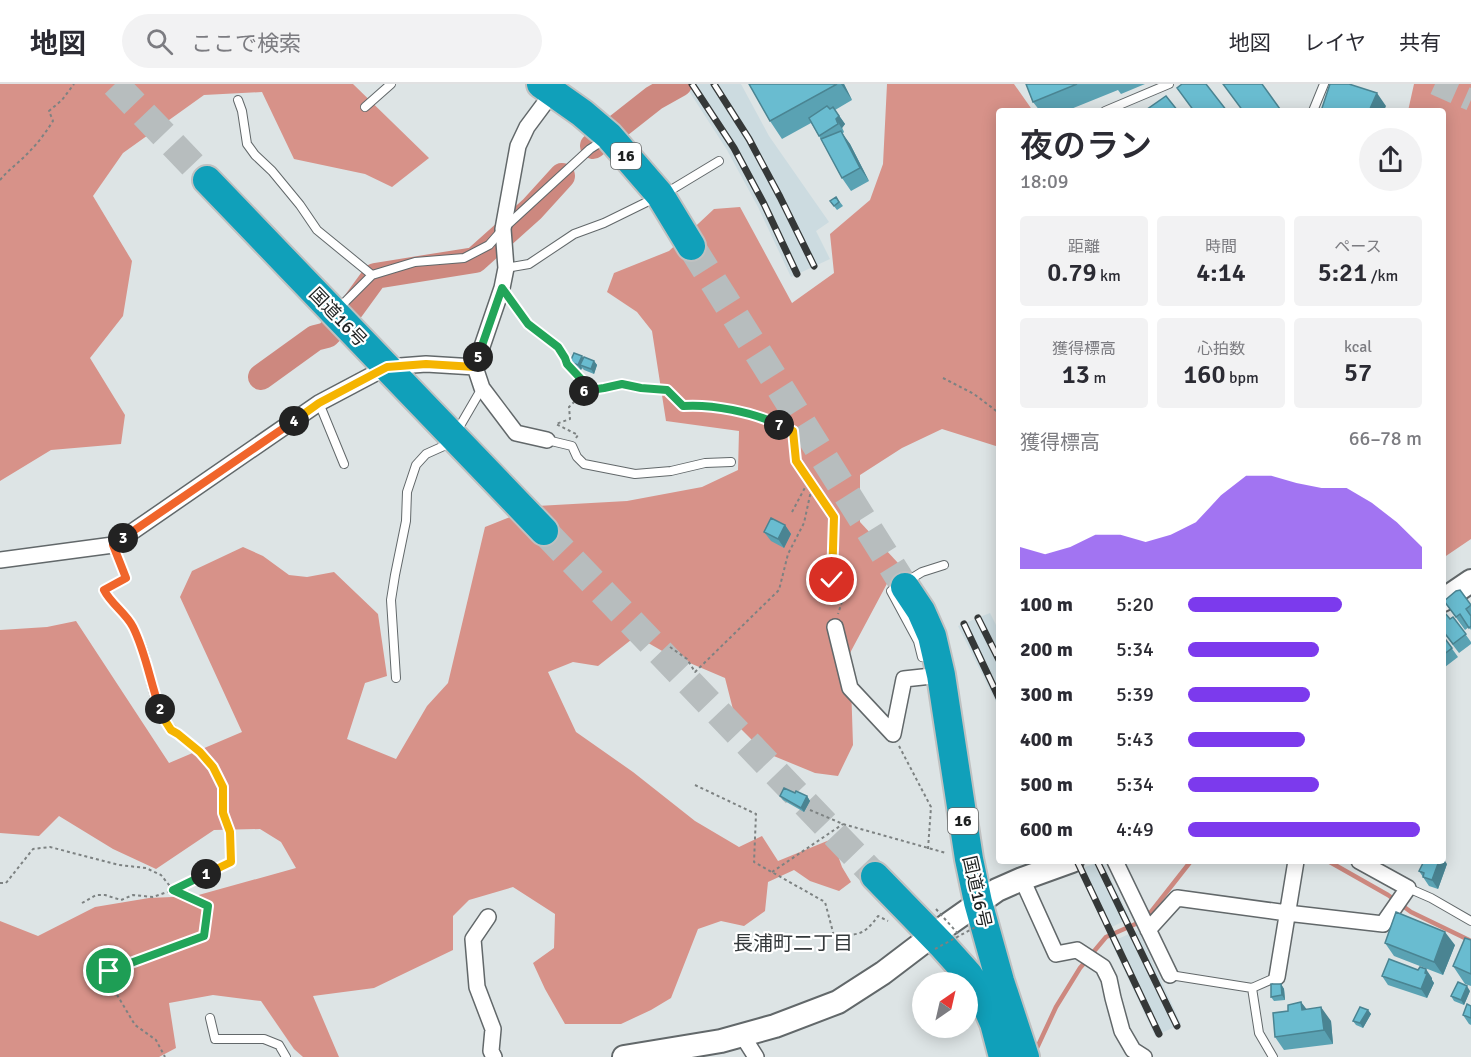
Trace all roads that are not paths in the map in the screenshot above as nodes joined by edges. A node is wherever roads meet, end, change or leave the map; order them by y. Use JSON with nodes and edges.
{"nodes":[{"id":1,"x":391,"y":84,"type":"edge"},
{"id":2,"x":1169,"y":84,"type":"edge"},
{"id":3,"x":1324,"y":84,"type":"edge"},
{"id":4,"x":554,"y":89,"type":"edge"},
{"id":5,"x":238,"y":100,"type":"dead end"},
{"id":6,"x":365,"y":107,"type":"dead end"},
{"id":7,"x":1113,"y":108,"type":"edge"},
{"id":8,"x":1314,"y":108,"type":"edge"},
{"id":9,"x":609,"y":136,"type":"junction"},
{"id":10,"x":719,"y":161,"type":"dead end"},
{"id":11,"x":207,"y":180,"type":"tunnel mouth"},
{"id":12,"x":660,"y":195,"type":"junction"},
{"id":13,"x":503,"y":229,"type":"junction"},
{"id":14,"x":691,"y":246,"type":"tunnel mouth"},
{"id":15,"x":506,"y":268,"type":"junction"},
{"id":16,"x":372,"y":275,"type":"junction"},
{"id":17,"x":334,"y":313,"type":"junction"},
{"id":18,"x":387,"y":367,"type":"junction"},
{"id":19,"x":475,"y":367,"type":"junction"},
{"id":20,"x":482,"y":388,"type":"junction"},
{"id":21,"x":319,"y":403,"type":"junction"},
{"id":22,"x":453,"y":437,"type":"junction"},
{"id":23,"x":547,"y":440,"type":"joint"},
{"id":24,"x":731,"y":462,"type":"dead end"},
{"id":25,"x":344,"y":464,"type":"dead end"},
{"id":26,"x":544,"y":531,"type":"tunnel mouth"},
{"id":27,"x":113,"y":545,"type":"junction"},
{"id":28,"x":0,"y":560,"type":"edge"},
{"id":29,"x":944,"y":565,"type":"dead end"},
{"id":30,"x":1471,"y":581,"type":"edge"},
{"id":31,"x":905,"y":587,"type":"tunnel mouth"},
{"id":32,"x":1446,"y":598,"type":"edge"},
{"id":33,"x":835,"y":627,"type":"road end"},
{"id":34,"x":934,"y":675,"type":"junction"},
{"id":35,"x":396,"y":678,"type":"dead end"},
{"id":36,"x":178,"y":734,"type":"road end"},
{"id":37,"x":1064,"y":864,"type":"edge"},
{"id":38,"x":1116,"y":864,"type":"edge"},
{"id":39,"x":1295,"y":864,"type":"edge"},
{"id":40,"x":1364,"y":864,"type":"edge"},
{"id":41,"x":875,"y":876,"type":"tunnel mouth"},
{"id":42,"x":1022,"y":879,"type":"junction"},
{"id":43,"x":1408,"y":888,"type":"junction"},
{"id":44,"x":986,"y":910,"type":"junction"},
{"id":45,"x":1287,"y":913,"type":"junction"},
{"id":46,"x":488,"y":916,"type":"dead end"},
{"id":47,"x":1471,"y":921,"type":"edge"},
{"id":48,"x":1148,"y":930,"type":"junction"},
{"id":49,"x":941,"y":932,"type":"junction"},
{"id":50,"x":1170,"y":975,"type":"joint"},
{"id":51,"x":1277,"y":977,"type":"joint"},
{"id":52,"x":1252,"y":988,"type":"junction"},
{"id":53,"x":210,"y":1018,"type":"dead end"},
{"id":54,"x":994,"y":1023,"type":"junction"},
{"id":55,"x":742,"y":1035,"type":"junction"},
{"id":56,"x":631,"y":1056,"type":"edge"},
{"id":57,"x":286,"y":1057,"type":"edge"},
{"id":58,"x":494,"y":1057,"type":"edge"},
{"id":59,"x":756,"y":1057,"type":"edge"},
{"id":60,"x":1003,"y":1057,"type":"edge"},
{"id":61,"x":1025,"y":1057,"type":"edge"},
{"id":62,"x":1144,"y":1057,"type":"edge"},
{"id":63,"x":1273,"y":1057,"type":"edge"}],
"edges":[{"from":1,"to":6,"type":"lane"},
{"from":2,"to":7,"type":"lane"},
{"from":3,"to":8,"type":"lane"},
{"from":4,"to":9,"type":"highway","number":"16"},
{"from":4,"to":13,"type":"street"},
{"from":5,"to":16,"type":"lane"},
{"from":9,"to":12,"type":"highway","number":"16"},
{"from":9,"to":13,"type":"lane"},
{"from":10,"to":12,"type":"lane"},
{"from":11,"to":17,"type":"highway","name":"国道16号"},
{"from":12,"to":14,"type":"highway","number":"16"},
{"from":12,"to":15,"type":"lane"},
{"from":13,"to":15,"type":"street"},
{"from":13,"to":16,"type":"lane"},
{"from":15,"to":19,"type":"street"},
{"from":16,"to":17,"type":"lane"},
{"from":17,"to":18,"type":"highway","name":"国道16号"},
{"from":18,"to":19,"type":"street"},
{"from":18,"to":21,"type":"street"},
{"from":18,"to":22,"type":"highway","name":"国道16号"},
{"from":19,"to":20,"type":"street"},
{"from":20,"to":22,"type":"lane"},
{"from":20,"to":23,"type":"street"},
{"from":21,"to":25,"type":"lane"},
{"from":21,"to":27,"type":"street"},
{"from":22,"to":26,"type":"highway","name":"国道16号"},
{"from":22,"to":35,"type":"lane"},
{"from":23,"to":24,"type":"lane"},
{"from":27,"to":28,"type":"street"},
{"from":27,"to":36,"type":"lane"},
{"from":29,"to":34,"type":"lane"},
{"from":30,"to":32,"type":"street"},
{"from":31,"to":34,"type":"highway","name":"国道16号","number":"16"},
{"from":33,"to":34,"type":"street"},
{"from":34,"to":44,"type":"highway","name":"国道16号","number":"16"},
{"from":37,"to":42,"type":"street"},
{"from":38,"to":48,"type":"street"},
{"from":39,"to":45,"type":"street"},
{"from":40,"to":43,"type":"street"},
{"from":41,"to":49,"type":"highway"},
{"from":42,"to":44,"type":"street"},
{"from":42,"to":62,"type":"street"},
{"from":43,"to":45,"type":"street"},
{"from":43,"to":47,"type":"lane"},
{"from":44,"to":49,"type":"street"},
{"from":44,"to":54,"type":"highway"},
{"from":44,"to":61,"type":"highway","name":"国道16号","number":"16"},
{"from":45,"to":48,"type":"street"},
{"from":45,"to":51,"type":"street"},
{"from":46,"to":58,"type":"street"},
{"from":48,"to":50,"type":"street"},
{"from":49,"to":54,"type":"highway"},
{"from":49,"to":55,"type":"street"},
{"from":50,"to":52,"type":"lane"},
{"from":51,"to":52,"type":"lane"},
{"from":52,"to":63,"type":"lane"},
{"from":53,"to":57,"type":"lane"},
{"from":54,"to":60,"type":"highway"},
{"from":55,"to":56,"type":"street"},
{"from":55,"to":59,"type":"street"}]}
